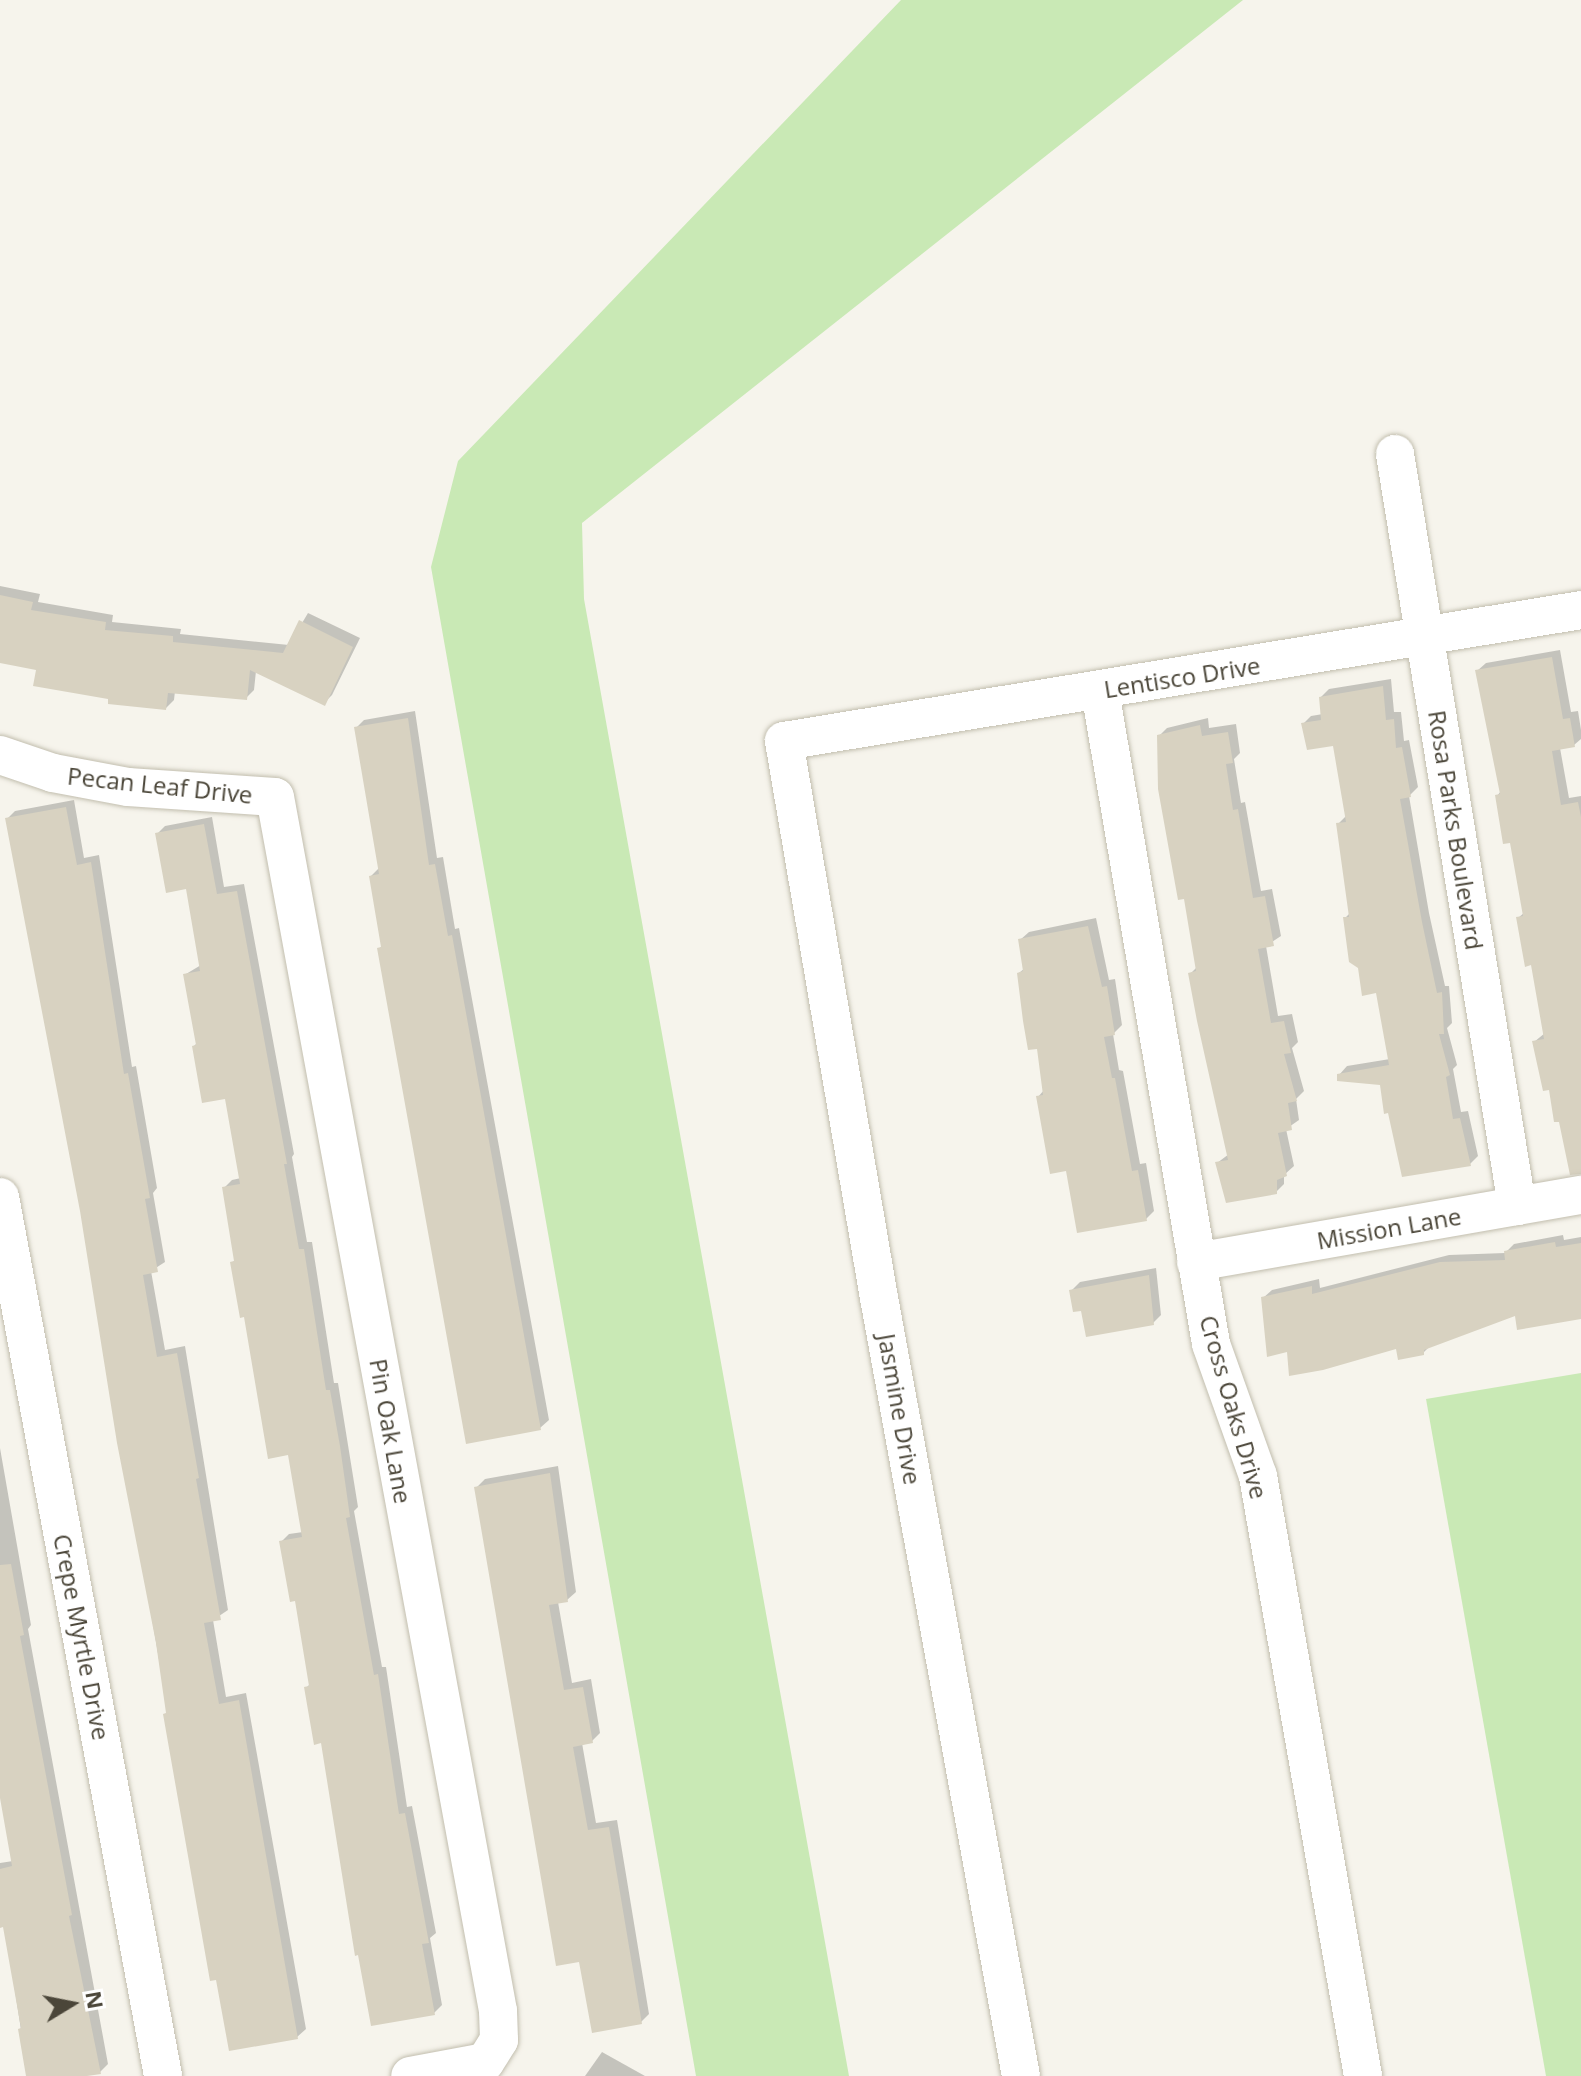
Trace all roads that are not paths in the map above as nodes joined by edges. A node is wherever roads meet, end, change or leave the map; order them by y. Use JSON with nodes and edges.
{"nodes":[{"id":1,"x":1395,"y":454,"type":"dead end"},
{"id":2,"x":1581,"y":610,"type":"edge"},
{"id":3,"x":1425,"y":636,"type":"junction"},
{"id":4,"x":1100,"y":691,"type":"junction"},
{"id":5,"x":784,"y":741,"type":"joint"},
{"id":6,"x":0,"y":755,"type":"edge"},
{"id":7,"x":275,"y":797,"type":"joint"},
{"id":8,"x":1581,"y":1195,"type":"edge"},
{"id":9,"x":0,"y":1197,"type":"edge"},
{"id":10,"x":1517,"y":1206,"type":"junction"},
{"id":11,"x":1196,"y":1262,"type":"junction"},
{"id":12,"x":163,"y":2076,"type":"edge"},
{"id":13,"x":410,"y":2076,"type":"edge"},
{"id":14,"x":1021,"y":2076,"type":"edge"},
{"id":15,"x":1363,"y":2076,"type":"edge"}],
"edges":[{"from":1,"to":3,"type":"street","name":"Rosa Parks Boulevard"},
{"from":2,"to":3,"type":"street","name":"Lentisco Drive"},
{"from":3,"to":4,"type":"street","name":"Lentisco Drive"},
{"from":3,"to":10,"type":"street","name":"Rosa Parks Boulevard"},
{"from":4,"to":5,"type":"street","name":"Lentisco Drive"},
{"from":4,"to":11,"type":"street","name":"Cross Oaks Drive"},
{"from":5,"to":14,"type":"street","name":"Jasmine Drive"},
{"from":6,"to":7,"type":"street","name":"Pecan Leaf Drive"},
{"from":7,"to":13,"type":"street","name":"Pin Oak Lane"},
{"from":8,"to":10,"type":"street","name":"Mission Lane"},
{"from":9,"to":12,"type":"street","name":"Crepe Myrtle Drive"},
{"from":10,"to":11,"type":"street","name":"Mission Lane"},
{"from":11,"to":15,"type":"street","name":"Cross Oaks Drive"}]}
